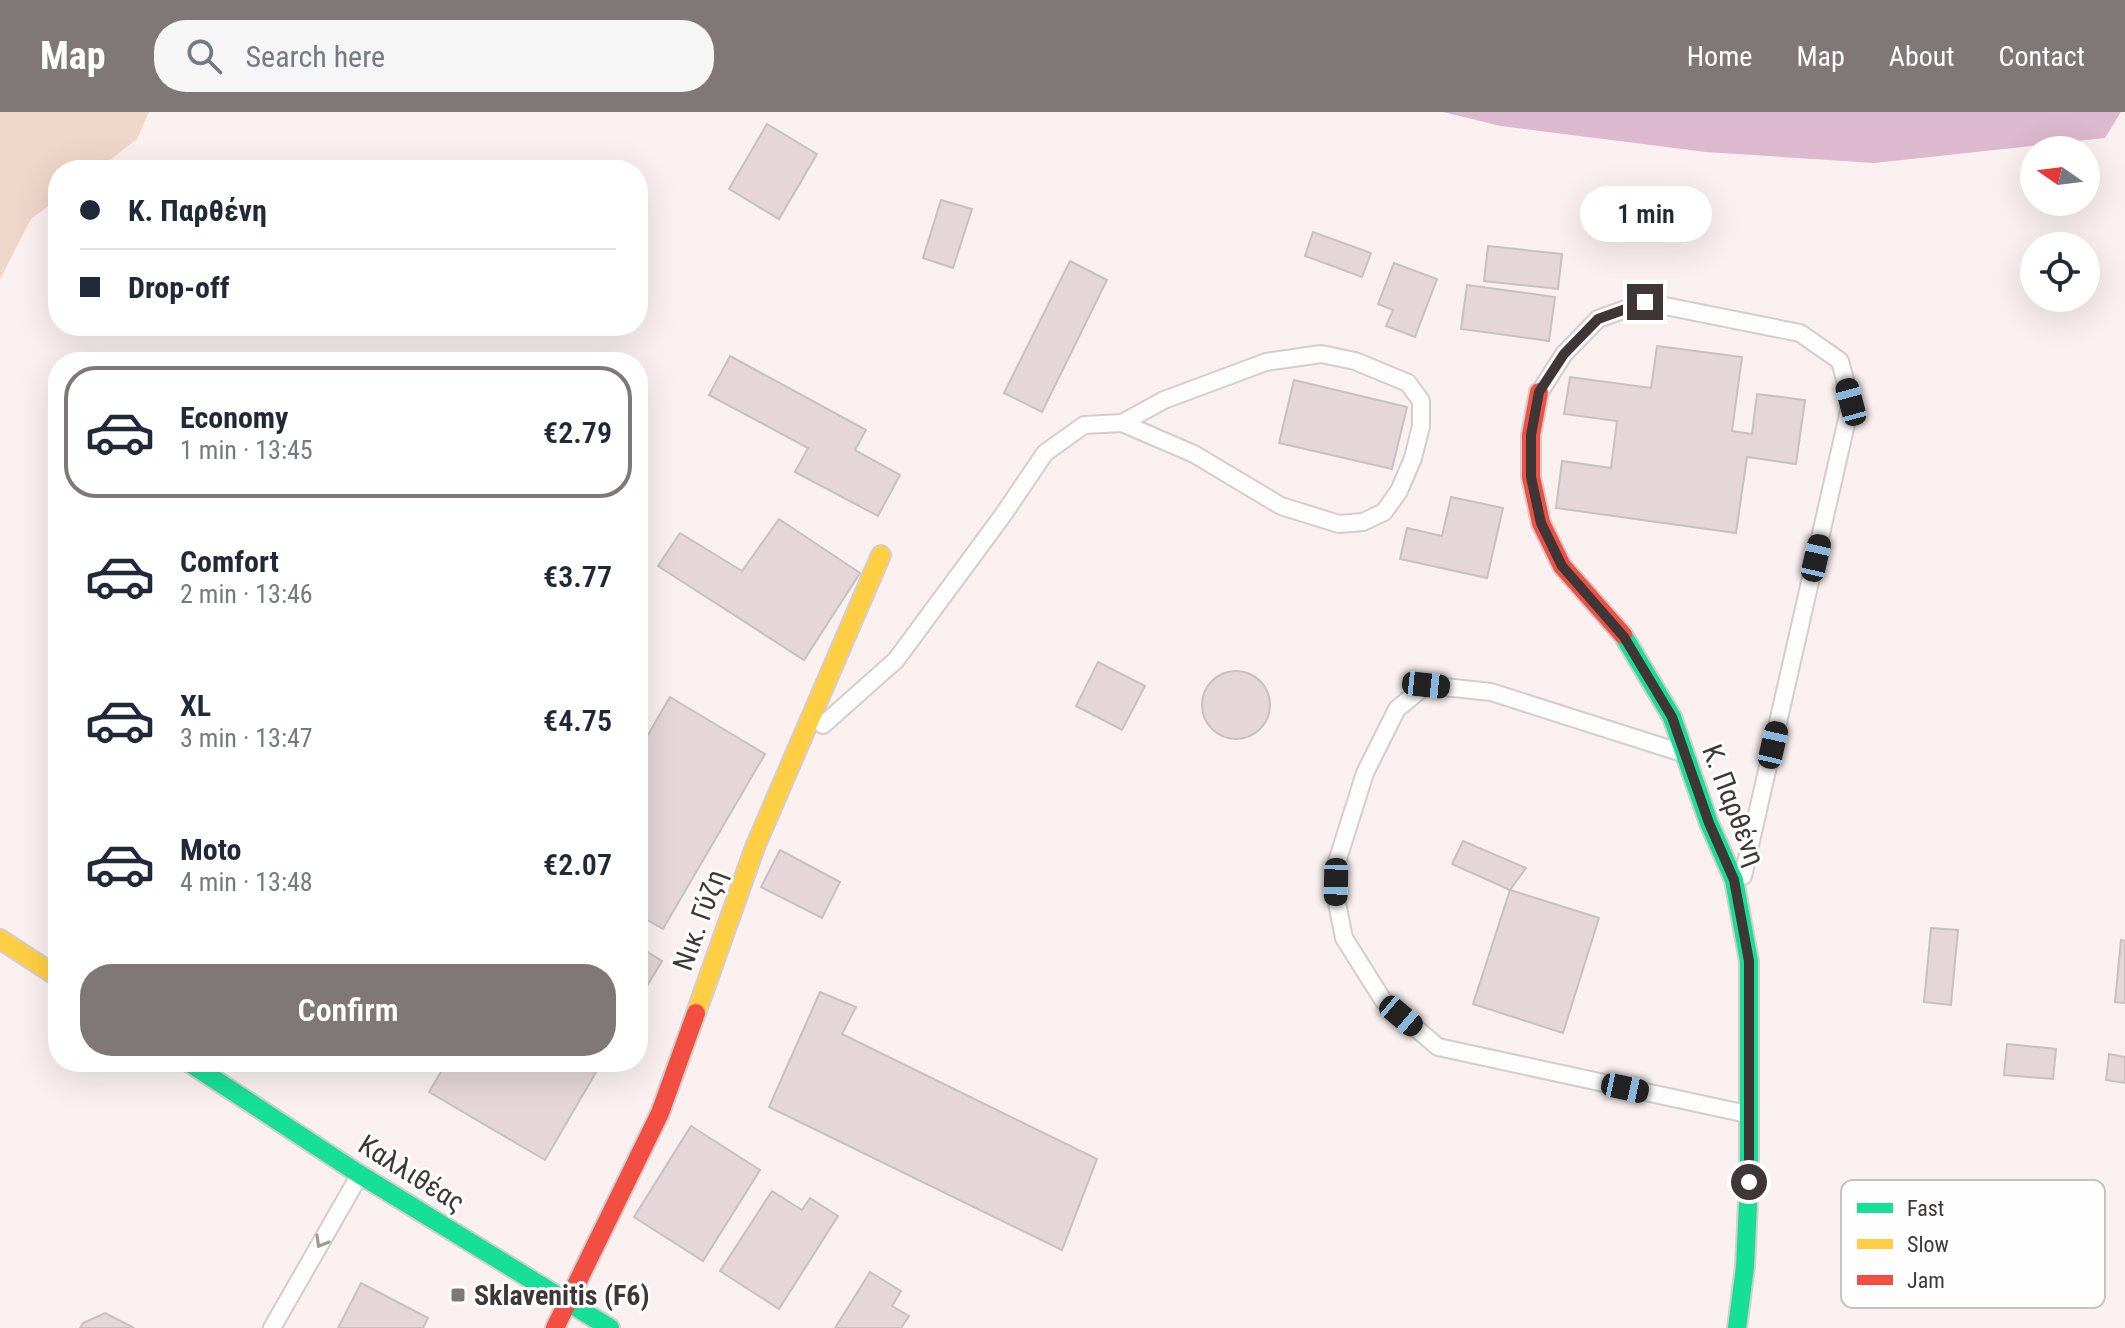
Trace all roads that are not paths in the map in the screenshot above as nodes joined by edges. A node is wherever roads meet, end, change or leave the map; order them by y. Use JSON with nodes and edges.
{"nodes":[{"id":1,"x":1539,"y":392,"type":"joint"},
{"id":2,"x":1122,"y":423,"type":"junction"},
{"id":3,"x":881,"y":555,"type":"dead end"},
{"id":4,"x":798,"y":747,"type":"junction"},
{"id":5,"x":1685,"y":754,"type":"junction"},
{"id":6,"x":1738,"y":901,"type":"junction"},
{"id":7,"x":0,"y":939,"type":"edge"},
{"id":8,"x":48,"y":970,"type":"edge"},
{"id":9,"x":203,"y":1072,"type":"edge"},
{"id":10,"x":1750,"y":1115,"type":"junction"},
{"id":11,"x":359,"y":1174,"type":"junction"},
{"id":12,"x":568,"y":1301,"type":"junction"},
{"id":13,"x":272,"y":1328,"type":"edge"},
{"id":14,"x":555,"y":1328,"type":"edge"},
{"id":15,"x":610,"y":1328,"type":"edge"},
{"id":16,"x":1737,"y":1328,"type":"edge"}],
"edges":[{"from":1,"to":5,"type":"street","name":"Κ. Παρθένη"},
{"from":1,"to":6,"type":"lane"},
{"from":2,"to":2,"type":"lane"},
{"from":2,"to":4,"type":"lane"},
{"from":3,"to":4,"type":"street","name":"Νικ. Γύζη"},
{"from":4,"to":12,"type":"street","name":"Νικ. Γύζη"},
{"from":5,"to":6,"type":"street","name":"Κ. Παρθένη"},
{"from":5,"to":10,"type":"lane"},
{"from":6,"to":10,"type":"street","name":"Κ. Παρθένη"},
{"from":7,"to":8,"type":"street"},
{"from":9,"to":11,"type":"street","name":"Καλλιθέας"},
{"from":10,"to":16,"type":"street","name":"Κ. Παρθένη"},
{"from":11,"to":12,"type":"street","name":"Καλλιθέας"},
{"from":11,"to":13,"type":"lane","one_way":true},
{"from":12,"to":14,"type":"street","name":"Νικ. Γύζη"},
{"from":12,"to":15,"type":"street","name":"Καλλιθέας"}]}
